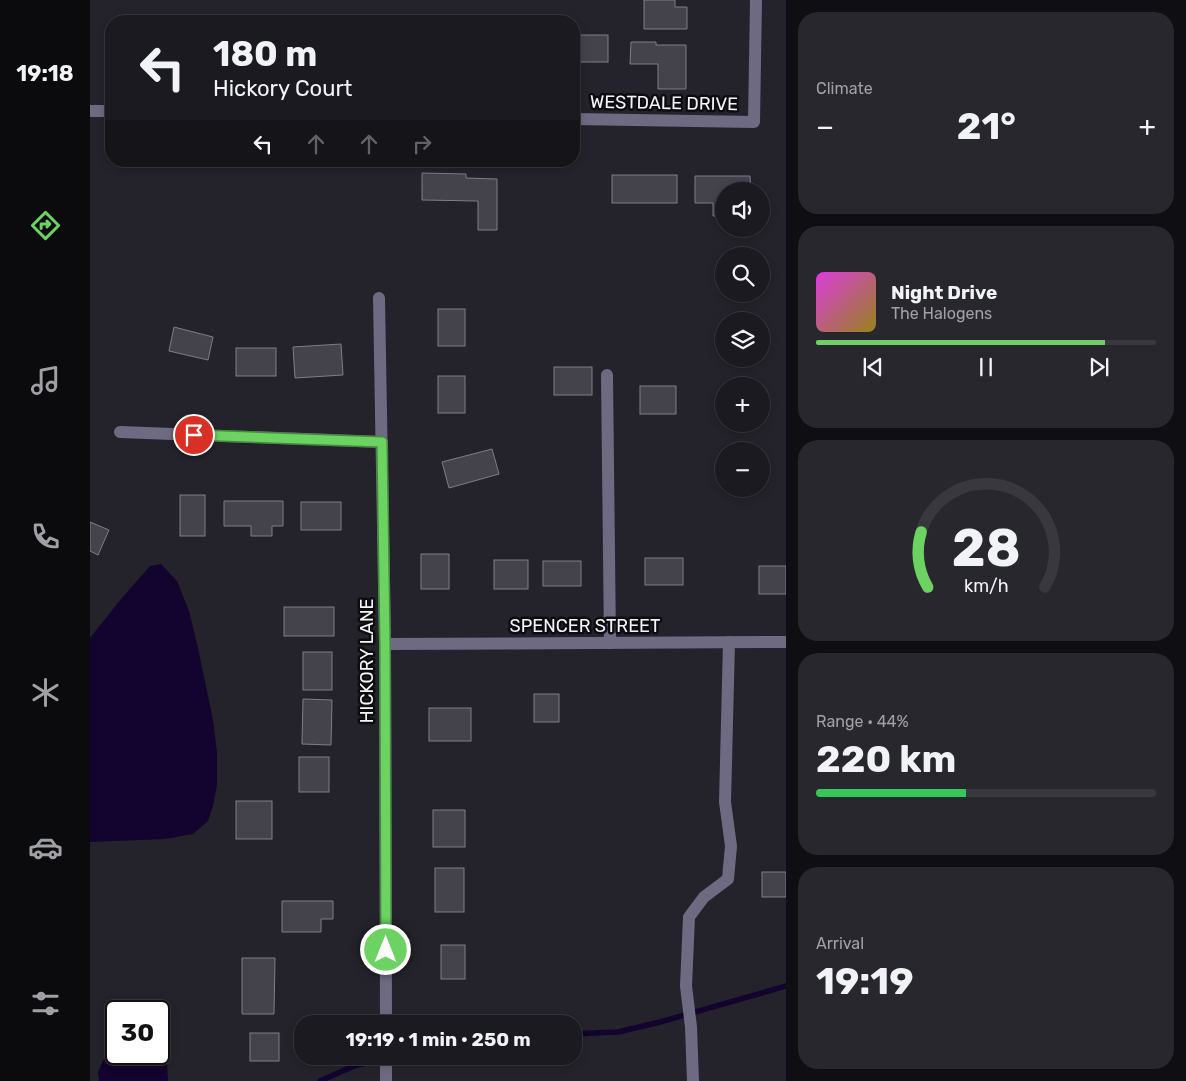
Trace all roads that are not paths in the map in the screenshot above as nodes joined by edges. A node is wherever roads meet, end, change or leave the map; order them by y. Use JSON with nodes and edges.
{"nodes":[{"id":1,"x":756,"y":0,"type":"edge"},
{"id":2,"x":90,"y":111,"type":"edge"},
{"id":3,"x":105,"y":111,"type":"edge"},
{"id":4,"x":580,"y":119,"type":"edge"},
{"id":5,"x":379,"y":298,"type":"dead end"},
{"id":6,"x":607,"y":375,"type":"dead end"},
{"id":7,"x":120,"y":432,"type":"dead end"},
{"id":8,"x":382,"y":442,"type":"junction"},
{"id":9,"x":729,"y":642,"type":"junction"},
{"id":10,"x":786,"y":642,"type":"edge"},
{"id":11,"x":610,"y":643,"type":"junction"},
{"id":12,"x":385,"y":644,"type":"junction"},
{"id":13,"x":386,"y":1015,"type":"edge"},
{"id":14,"x":386,"y":1065,"type":"edge"},
{"id":15,"x":386,"y":1081,"type":"edge"},
{"id":16,"x":693,"y":1081,"type":"edge"}],
"edges":[{"from":1,"to":4,"type":"street","name":"WESTDALE DRIVE"},
{"from":2,"to":3,"type":"street"},
{"from":5,"to":8,"type":"street","name":"HICKORY LANE"},
{"from":6,"to":11,"type":"street"},
{"from":7,"to":8,"type":"street"},
{"from":8,"to":12,"type":"street","name":"HICKORY LANE"},
{"from":9,"to":10,"type":"street","name":"SPENCER STREET"},
{"from":9,"to":11,"type":"street","name":"SPENCER STREET"},
{"from":9,"to":16,"type":"street"},
{"from":11,"to":12,"type":"street","name":"SPENCER STREET"},
{"from":12,"to":13,"type":"street","name":"HICKORY LANE"},
{"from":14,"to":15,"type":"street"}]}
